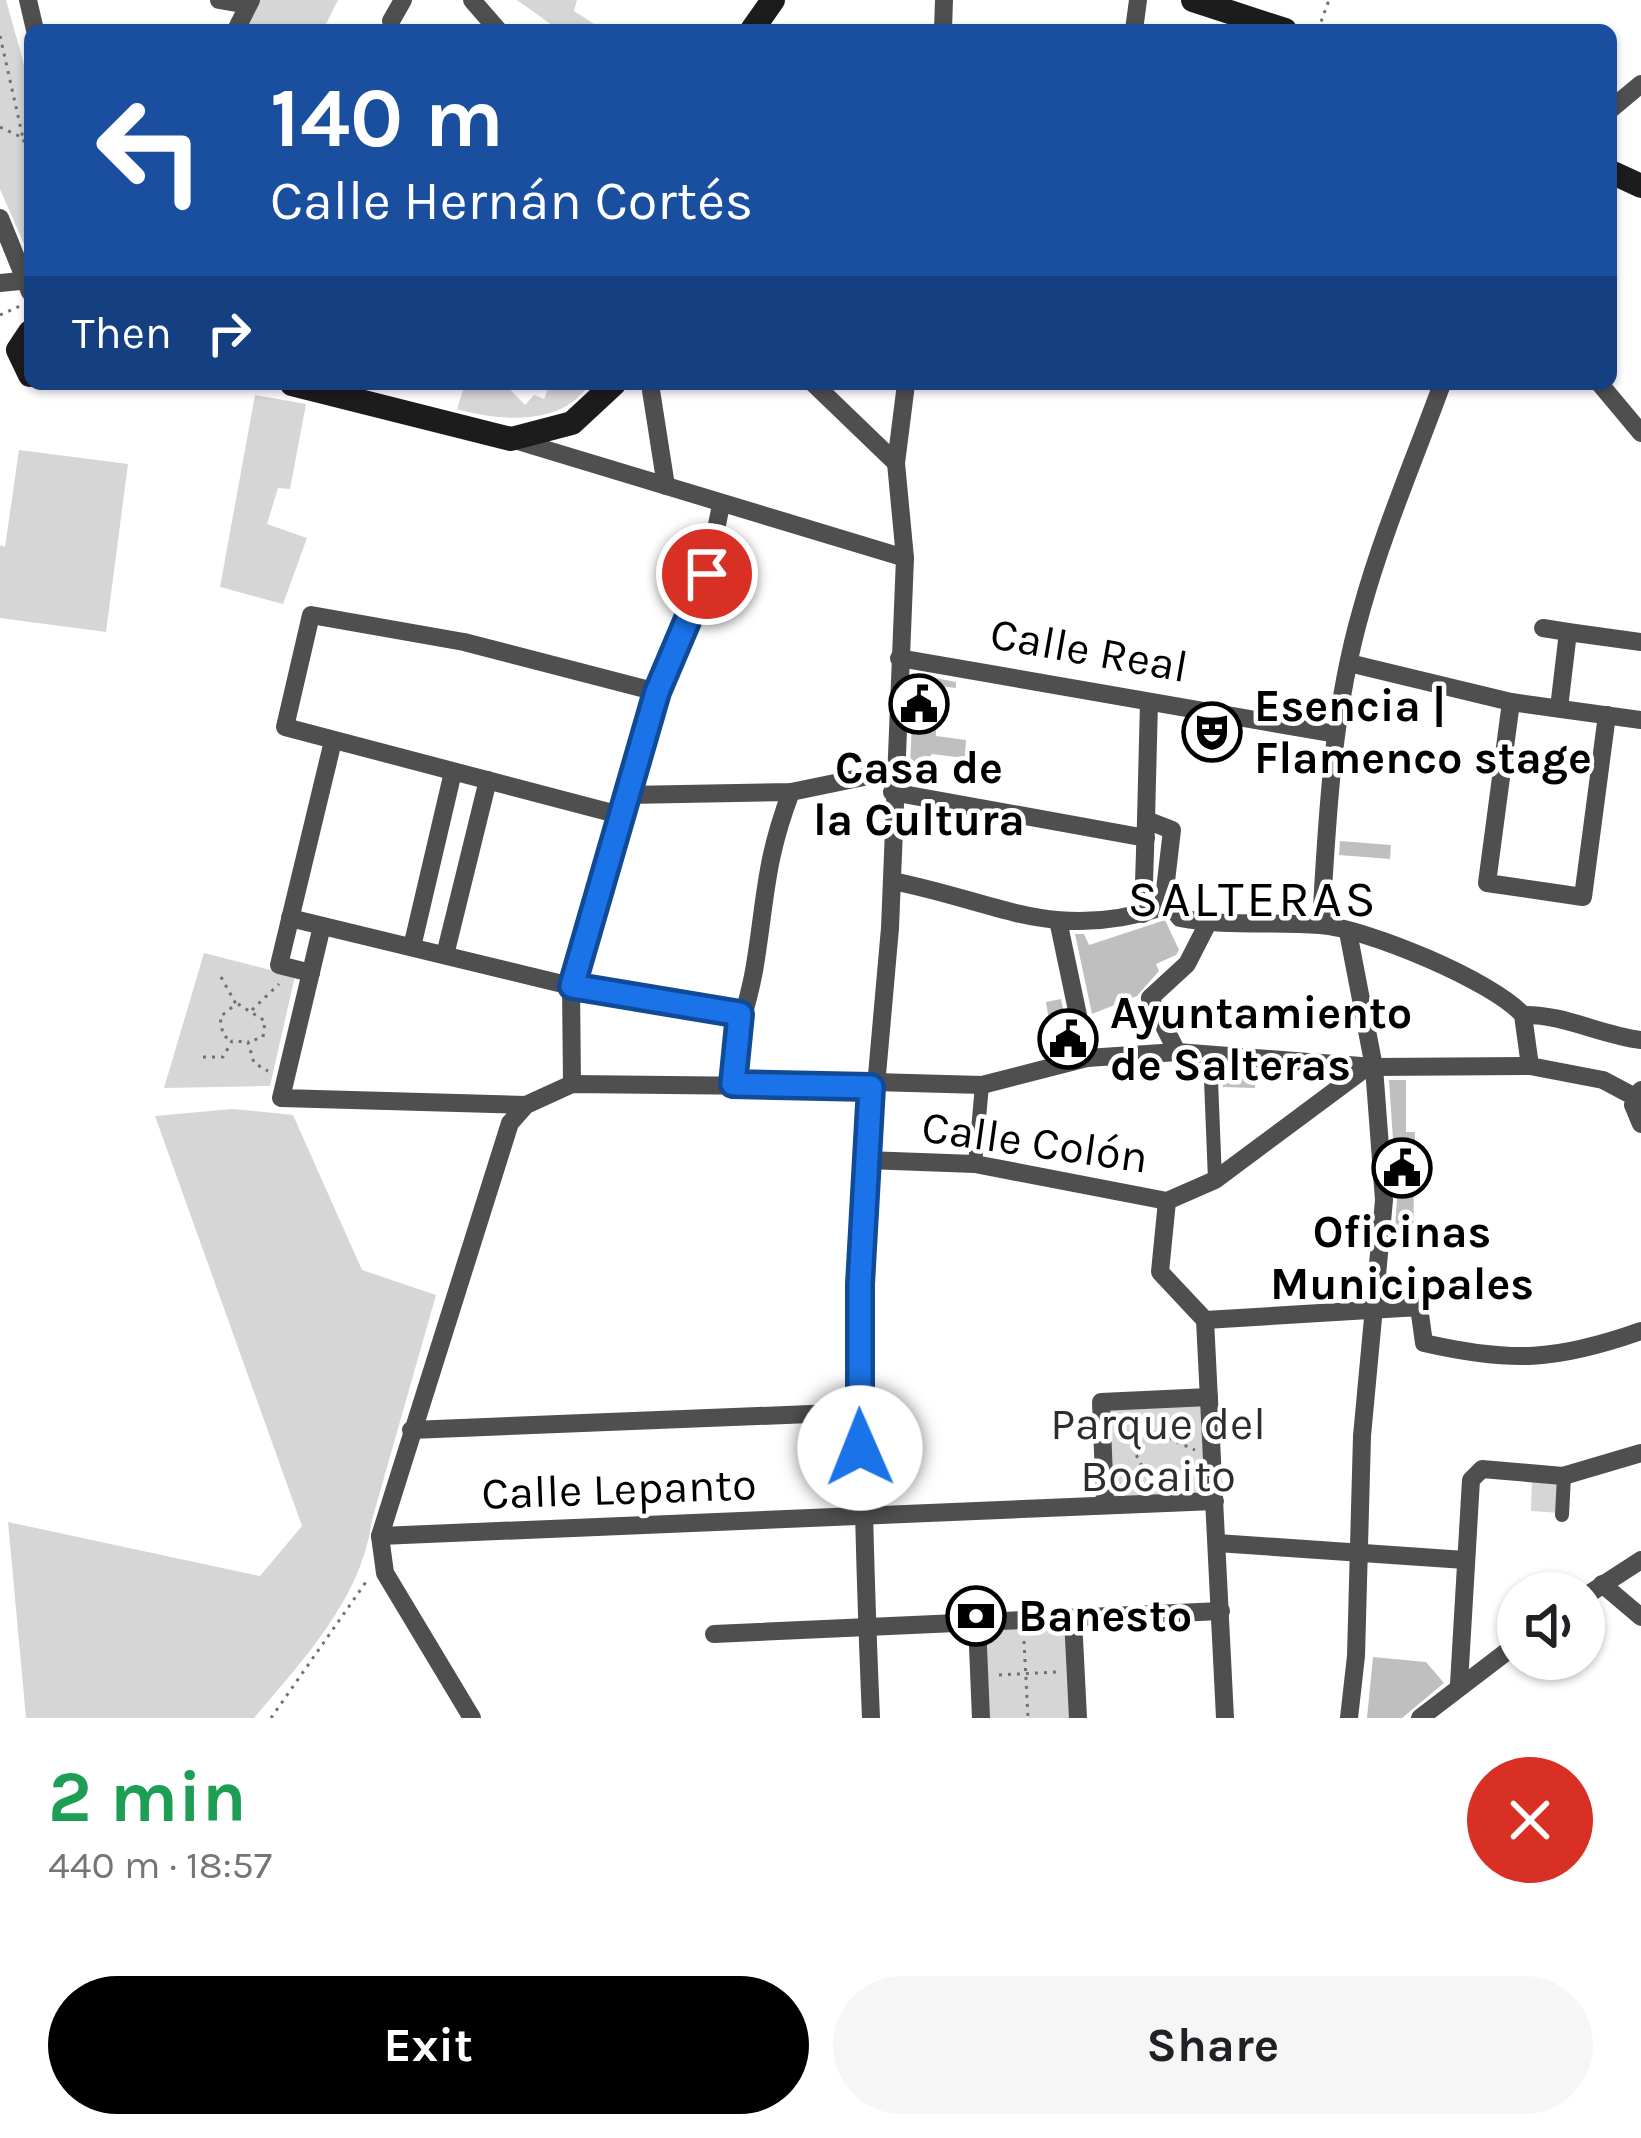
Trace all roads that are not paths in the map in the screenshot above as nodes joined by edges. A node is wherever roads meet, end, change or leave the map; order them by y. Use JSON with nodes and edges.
{"nodes":[{"id":1,"x":219,"y":0,"type":"edge"},
{"id":2,"x":403,"y":0,"type":"edge"},
{"id":3,"x":472,"y":0,"type":"edge"},
{"id":4,"x":1193,"y":0,"type":"edge"},
{"id":5,"x":249,"y":2,"type":"edge"},
{"id":6,"x":391,"y":21,"type":"dead end"},
{"id":7,"x":1237,"y":22,"type":"edge"},
{"id":8,"x":493,"y":24,"type":"edge"},
{"id":9,"x":1641,"y":84,"type":"edge"},
{"id":10,"x":1617,"y":104,"type":"edge"},
{"id":11,"x":0,"y":218,"type":"edge"},
{"id":12,"x":24,"y":275,"type":"edge"},
{"id":13,"x":316,"y":390,"type":"edge"},
{"id":14,"x":608,"y":390,"type":"edge"},
{"id":15,"x":651,"y":390,"type":"edge"},
{"id":16,"x":820,"y":390,"type":"edge"},
{"id":17,"x":905,"y":390,"type":"edge"},
{"id":18,"x":1440,"y":390,"type":"edge"},
{"id":19,"x":1605,"y":390,"type":"edge"},
{"id":20,"x":1641,"y":433,"type":"edge"},
{"id":21,"x":512,"y":439,"type":"junction"},
{"id":22,"x":896,"y":464,"type":"junction"},
{"id":23,"x":667,"y":486,"type":"junction"},
{"id":24,"x":721,"y":505,"type":"junction"},
{"id":25,"x":905,"y":558,"type":"junction"},
{"id":26,"x":1543,"y":628,"type":"dead end"},
{"id":27,"x":1568,"y":632,"type":"junction"},
{"id":28,"x":1641,"y":642,"type":"edge"},
{"id":29,"x":899,"y":658,"type":"junction"},
{"id":30,"x":1349,"y":664,"type":"junction"},
{"id":31,"x":657,"y":692,"type":"junction"},
{"id":32,"x":1149,"y":702,"type":"junction"},
{"id":33,"x":1511,"y":702,"type":"junction"},
{"id":34,"x":1559,"y":708,"type":"junction"},
{"id":35,"x":1607,"y":716,"type":"junction"},
{"id":36,"x":1641,"y":720,"type":"edge"},
{"id":37,"x":1336,"y":734,"type":"junction"},
{"id":38,"x":333,"y":741,"type":"junction"},
{"id":39,"x":893,"y":771,"type":"junction"},
{"id":40,"x":453,"y":772,"type":"junction"},
{"id":41,"x":488,"y":780,"type":"junction"},
{"id":42,"x":791,"y":792,"type":"junction"},
{"id":43,"x":892,"y":792,"type":"junction"},
{"id":44,"x":627,"y":795,"type":"junction"},
{"id":45,"x":620,"y":815,"type":"junction"},
{"id":46,"x":1146,"y":829,"type":"junction"},
{"id":47,"x":892,"y":881,"type":"junction"},
{"id":48,"x":1163,"y":907,"type":"junction"},
{"id":49,"x":1143,"y":914,"type":"junction"},
{"id":50,"x":290,"y":918,"type":"junction"},
{"id":51,"x":1208,"y":923,"type":"junction"},
{"id":52,"x":1059,"y":925,"type":"junction"},
{"id":53,"x":1321,"y":925,"type":"junction"},
{"id":54,"x":322,"y":926,"type":"junction"},
{"id":55,"x":1348,"y":932,"type":"junction"},
{"id":56,"x":412,"y":947,"type":"junction"},
{"id":57,"x":445,"y":955,"type":"junction"},
{"id":58,"x":311,"y":973,"type":"junction"},
{"id":59,"x":572,"y":986,"type":"junction"},
{"id":60,"x":740,"y":1014,"type":"junction"},
{"id":61,"x":1522,"y":1015,"type":"junction"},
{"id":62,"x":1641,"y":1040,"type":"edge"},
{"id":63,"x":1177,"y":1052,"type":"junction"},
{"id":64,"x":1210,"y":1055,"type":"junction"},
{"id":65,"x":1087,"y":1058,"type":"junction"},
{"id":66,"x":1530,"y":1066,"type":"junction"},
{"id":67,"x":1370,"y":1067,"type":"junction"},
{"id":68,"x":572,"y":1084,"type":"junction"},
{"id":69,"x":733,"y":1084,"type":"junction"},
{"id":70,"x":873,"y":1084,"type":"junction"},
{"id":71,"x":982,"y":1084,"type":"junction"},
{"id":72,"x":1638,"y":1094,"type":"edge"},
{"id":73,"x":526,"y":1105,"type":"junction"},
{"id":74,"x":1641,"y":1124,"type":"edge"},
{"id":75,"x":866,"y":1160,"type":"junction"},
{"id":76,"x":975,"y":1164,"type":"junction"},
{"id":77,"x":1215,"y":1180,"type":"junction"},
{"id":78,"x":1167,"y":1201,"type":"junction"},
{"id":79,"x":1375,"y":1307,"type":"junction"},
{"id":80,"x":1205,"y":1320,"type":"junction"},
{"id":81,"x":1641,"y":1331,"type":"edge"},
{"id":82,"x":1209,"y":1397,"type":"junction"},
{"id":83,"x":859,"y":1412,"type":"junction"},
{"id":84,"x":411,"y":1430,"type":"junction"},
{"id":85,"x":1641,"y":1453,"type":"edge"},
{"id":86,"x":1564,"y":1476,"type":"junction"},
{"id":87,"x":1215,"y":1501,"type":"junction"},
{"id":88,"x":1105,"y":1503,"type":"junction"},
{"id":89,"x":1562,"y":1515,"type":"dead end"},
{"id":90,"x":861,"y":1519,"type":"junction"},
{"id":91,"x":380,"y":1536,"type":"junction"},
{"id":92,"x":1217,"y":1543,"type":"junction"},
{"id":93,"x":1358,"y":1552,"type":"junction"},
{"id":94,"x":1465,"y":1560,"type":"junction"},
{"id":95,"x":1641,"y":1560,"type":"edge"},
{"id":96,"x":1605,"y":1582,"type":"edge"},
{"id":97,"x":1605,"y":1586,"type":"edge"},
{"id":98,"x":1221,"y":1611,"type":"junction"},
{"id":99,"x":1641,"y":1616,"type":"edge"},
{"id":100,"x":1073,"y":1618,"type":"junction"},
{"id":101,"x":977,"y":1623,"type":"junction"},
{"id":102,"x":867,"y":1628,"type":"junction"},
{"id":103,"x":714,"y":1634,"type":"dead end"},
{"id":104,"x":1497,"y":1658,"type":"edge"},
{"id":105,"x":1459,"y":1684,"type":"junction"},
{"id":106,"x":472,"y":1718,"type":"edge"},
{"id":107,"x":871,"y":1718,"type":"edge"},
{"id":108,"x":981,"y":1718,"type":"edge"},
{"id":109,"x":1078,"y":1718,"type":"edge"},
{"id":110,"x":1225,"y":1718,"type":"edge"},
{"id":111,"x":1349,"y":1718,"type":"edge"},
{"id":112,"x":1420,"y":1718,"type":"edge"}],
"edges":[{"from":1,"to":5,"type":"street"},
{"from":2,"to":6,"type":"street"},
{"from":3,"to":8,"type":"street"},
{"from":4,"to":7,"type":"main road"},
{"from":9,"to":10,"type":"street"},
{"from":11,"to":12,"type":"street"},
{"from":13,"to":21,"type":"main road"},
{"from":14,"to":21,"type":"main road"},
{"from":15,"to":23,"type":"street"},
{"from":16,"to":22,"type":"street"},
{"from":17,"to":22,"type":"street"},
{"from":18,"to":30,"type":"street"},
{"from":19,"to":20,"type":"street"},
{"from":21,"to":23,"type":"street"},
{"from":22,"to":25,"type":"street"},
{"from":23,"to":24,"type":"street"},
{"from":24,"to":25,"type":"street"},
{"from":24,"to":31,"type":"street"},
{"from":25,"to":29,"type":"street"},
{"from":26,"to":27,"type":"street"},
{"from":27,"to":28,"type":"street"},
{"from":27,"to":34,"type":"street"},
{"from":29,"to":32,"type":"street","name":"Calle Real"},
{"from":29,"to":39,"type":"street"},
{"from":30,"to":33,"type":"street"},
{"from":30,"to":37,"type":"street"},
{"from":31,"to":38,"type":"street"},
{"from":31,"to":44,"type":"street"},
{"from":32,"to":37,"type":"street","name":"Calle Real"},
{"from":32,"to":46,"type":"street"},
{"from":33,"to":34,"type":"street"},
{"from":33,"to":35,"type":"street"},
{"from":34,"to":35,"type":"street"},
{"from":35,"to":36,"type":"street"},
{"from":37,"to":53,"type":"street"},
{"from":38,"to":40,"type":"street"},
{"from":38,"to":50,"type":"street"},
{"from":39,"to":42,"type":"street"},
{"from":39,"to":43,"type":"street"},
{"from":40,"to":41,"type":"street"},
{"from":40,"to":56,"type":"street"},
{"from":41,"to":45,"type":"street"},
{"from":41,"to":57,"type":"street"},
{"from":42,"to":44,"type":"street"},
{"from":42,"to":60,"type":"street"},
{"from":43,"to":46,"type":"street"},
{"from":43,"to":47,"type":"street"},
{"from":44,"to":45,"type":"street"},
{"from":45,"to":59,"type":"street"},
{"from":46,"to":48,"type":"street"},
{"from":46,"to":49,"type":"street"},
{"from":47,"to":52,"type":"street"},
{"from":47,"to":70,"type":"street"},
{"from":48,"to":49,"type":"street"},
{"from":48,"to":51,"type":"street"},
{"from":49,"to":52,"type":"street"},
{"from":50,"to":54,"type":"street"},
{"from":50,"to":58,"type":"street"},
{"from":51,"to":53,"type":"street"},
{"from":51,"to":63,"type":"street"},
{"from":52,"to":65,"type":"street"},
{"from":53,"to":55,"type":"street"},
{"from":54,"to":56,"type":"street"},
{"from":54,"to":58,"type":"street"},
{"from":55,"to":61,"type":"street"},
{"from":55,"to":67,"type":"street"},
{"from":56,"to":57,"type":"street"},
{"from":57,"to":59,"type":"street"},
{"from":58,"to":73,"type":"street"},
{"from":59,"to":60,"type":"street"},
{"from":59,"to":68,"type":"street"},
{"from":60,"to":69,"type":"street"},
{"from":61,"to":62,"type":"street"},
{"from":61,"to":66,"type":"street"},
{"from":63,"to":64,"type":"street"},
{"from":63,"to":65,"type":"street"},
{"from":64,"to":67,"type":"street"},
{"from":64,"to":77,"type":"street"},
{"from":65,"to":71,"type":"street"},
{"from":66,"to":67,"type":"street"},
{"from":66,"to":72,"type":"street"},
{"from":67,"to":77,"type":"street","name":"Calle Colón"},
{"from":67,"to":79,"type":"street"},
{"from":68,"to":69,"type":"street"},
{"from":68,"to":73,"type":"street"},
{"from":69,"to":70,"type":"street"},
{"from":70,"to":71,"type":"street"},
{"from":70,"to":75,"type":"street"},
{"from":71,"to":76,"type":"street"},
{"from":72,"to":74,"type":"street"},
{"from":73,"to":84,"type":"street"},
{"from":75,"to":76,"type":"street","name":"Calle Colón"},
{"from":75,"to":83,"type":"street"},
{"from":76,"to":78,"type":"street","name":"Calle Colón"},
{"from":77,"to":78,"type":"street","name":"Calle Colón"},
{"from":78,"to":80,"type":"street"},
{"from":79,"to":80,"type":"street"},
{"from":79,"to":81,"type":"street"},
{"from":79,"to":93,"type":"street"},
{"from":80,"to":82,"type":"street"},
{"from":82,"to":87,"type":"street"},
{"from":82,"to":88,"type":"street"},
{"from":83,"to":84,"type":"street"},
{"from":83,"to":90,"type":"street"},
{"from":84,"to":91,"type":"street"},
{"from":85,"to":86,"type":"street"},
{"from":86,"to":89,"type":"street"},
{"from":86,"to":94,"type":"street"},
{"from":87,"to":88,"type":"street","name":"Calle Lepanto"},
{"from":87,"to":92,"type":"street"},
{"from":88,"to":90,"type":"street","name":"Calle Lepanto"},
{"from":90,"to":91,"type":"street","name":"Calle Lepanto"},
{"from":90,"to":102,"type":"street"},
{"from":91,"to":106,"type":"street"},
{"from":92,"to":93,"type":"street"},
{"from":92,"to":98,"type":"street"},
{"from":93,"to":94,"type":"street"},
{"from":93,"to":111,"type":"street"},
{"from":94,"to":105,"type":"street"},
{"from":95,"to":96,"type":"street"},
{"from":97,"to":99,"type":"street"},
{"from":98,"to":100,"type":"street"},
{"from":98,"to":110,"type":"street"},
{"from":100,"to":101,"type":"street"},
{"from":100,"to":109,"type":"street"},
{"from":101,"to":102,"type":"street"},
{"from":101,"to":108,"type":"street"},
{"from":102,"to":103,"type":"street"},
{"from":102,"to":107,"type":"street"},
{"from":104,"to":105,"type":"street"},
{"from":105,"to":112,"type":"street"}]}
